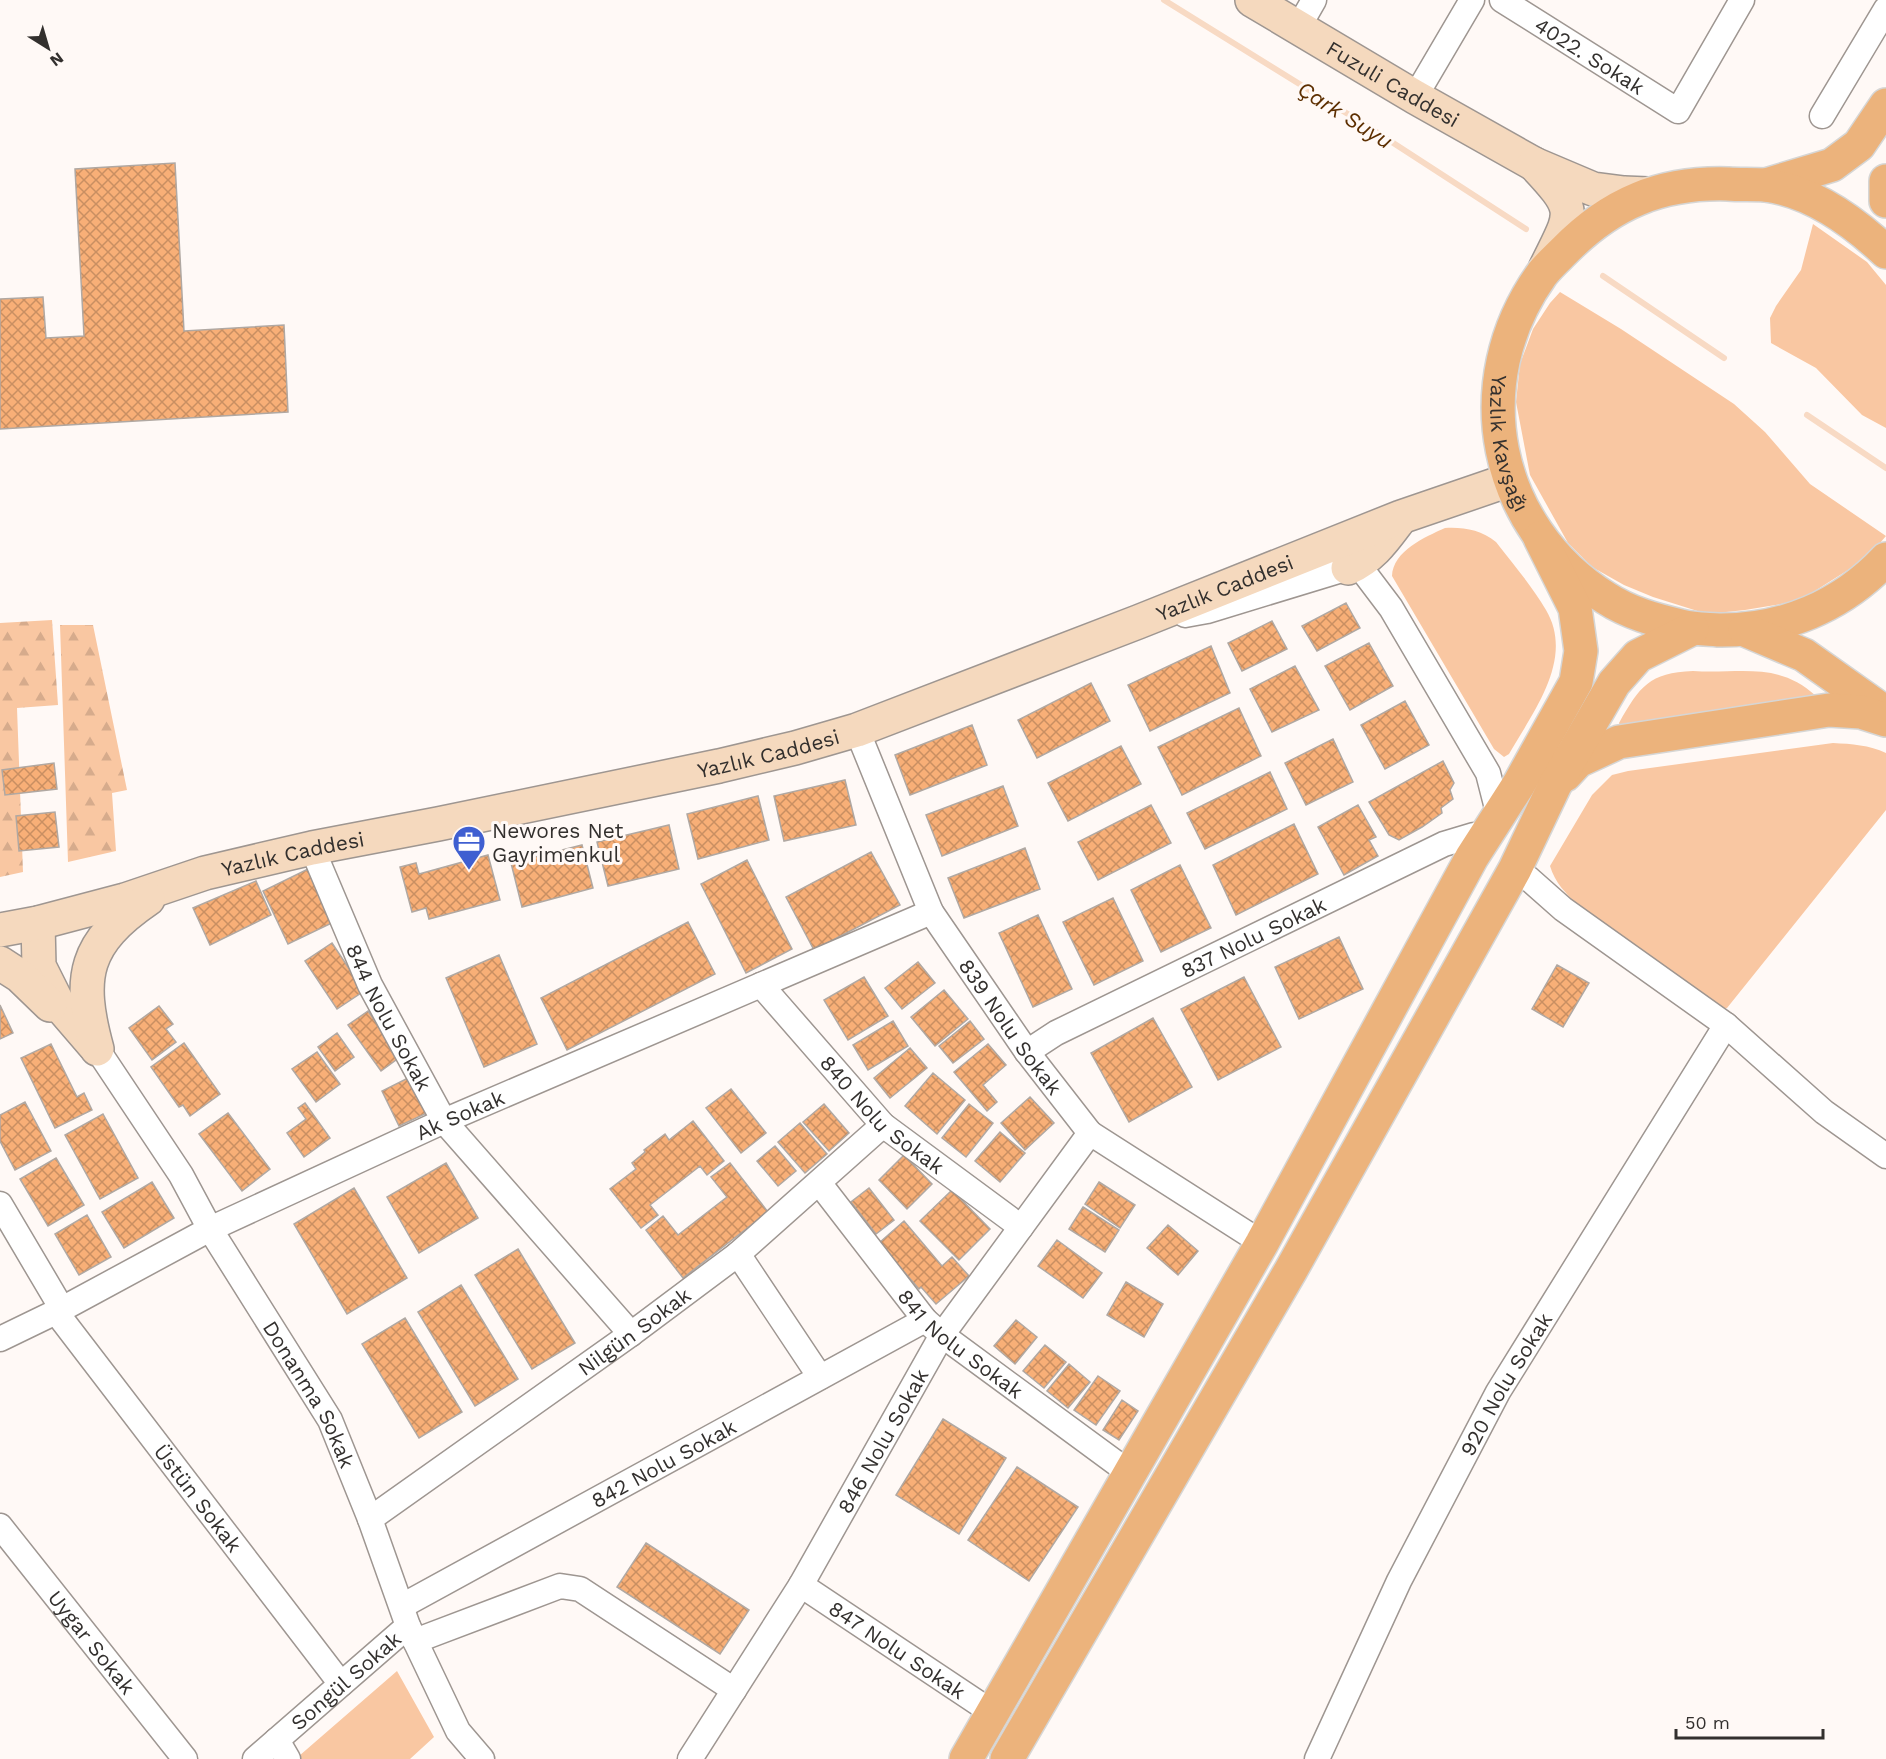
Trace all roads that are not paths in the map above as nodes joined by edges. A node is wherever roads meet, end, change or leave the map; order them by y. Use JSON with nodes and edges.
{"nodes":[{"id":1,"x":1252,"y":0,"type":"edge"},
{"id":2,"x":1314,"y":0,"type":"edge"},
{"id":3,"x":1472,"y":0,"type":"edge"},
{"id":4,"x":1502,"y":0,"type":"edge"},
{"id":5,"x":1742,"y":0,"type":"edge"},
{"id":6,"x":1886,"y":9,"type":"edge"},
{"id":7,"x":1298,"y":28,"type":"junction"},
{"id":8,"x":1415,"y":98,"type":"junction"},
{"id":9,"x":1886,"y":105,"type":"edge"},
{"id":10,"x":1822,"y":116,"type":"dead end"},
{"id":11,"x":1534,"y":164,"type":"junction"},
{"id":12,"x":1886,"y":181,"type":"edge"},
{"id":13,"x":1766,"y":185,"type":"junction"},
{"id":14,"x":1648,"y":194,"type":"junction"},
{"id":15,"x":1886,"y":201,"type":"edge"},
{"id":16,"x":1886,"y":252,"type":"edge"},
{"id":17,"x":1543,"y":273,"type":"junction"},
{"id":18,"x":1509,"y":480,"type":"junction"},
{"id":19,"x":1401,"y":517,"type":"junction"},
{"id":20,"x":1540,"y":538,"type":"junction"},
{"id":21,"x":1886,"y":559,"type":"edge"},
{"id":22,"x":1348,"y":568,"type":"junction"},
{"id":23,"x":1138,"y":622,"type":"junction"},
{"id":24,"x":1692,"y":629,"type":"junction"},
{"id":25,"x":1745,"y":630,"type":"junction"},
{"id":26,"x":1886,"y":713,"type":"edge"},
{"id":27,"x":1886,"y":720,"type":"edge"},
{"id":28,"x":856,"y":730,"type":"junction"},
{"id":29,"x":1555,"y":785,"type":"junction"},
{"id":30,"x":1491,"y":827,"type":"junction"},
{"id":31,"x":312,"y":848,"type":"junction"},
{"id":32,"x":1515,"y":869,"type":"junction"},
{"id":33,"x":169,"y":885,"type":"junction"},
{"id":34,"x":931,"y":912,"type":"junction"},
{"id":35,"x":38,"y":923,"type":"junction"},
{"id":36,"x":0,"y":930,"type":"edge"},
{"id":37,"x":0,"y":963,"type":"edge"},
{"id":38,"x":761,"y":985,"type":"junction"},
{"id":39,"x":1726,"y":1025,"type":"junction"},
{"id":40,"x":97,"y":1049,"type":"junction"},
{"id":41,"x":1027,"y":1052,"type":"junction"},
{"id":42,"x":444,"y":1121,"type":"junction"},
{"id":43,"x":883,"y":1125,"type":"junction"},
{"id":44,"x":1089,"y":1133,"type":"junction"},
{"id":45,"x":1886,"y":1156,"type":"edge"},
{"id":46,"x":820,"y":1184,"type":"junction"},
{"id":47,"x":0,"y":1204,"type":"edge"},
{"id":48,"x":1021,"y":1227,"type":"junction"},
{"id":49,"x":210,"y":1229,"type":"junction"},
{"id":50,"x":1262,"y":1243,"type":"junction"},
{"id":51,"x":738,"y":1254,"type":"junction"},
{"id":52,"x":59,"y":1311,"type":"junction"},
{"id":53,"x":933,"y":1327,"type":"junction"},
{"id":54,"x":631,"y":1334,"type":"junction"},
{"id":55,"x":0,"y":1339,"type":"edge"},
{"id":56,"x":820,"y":1377,"type":"junction"},
{"id":57,"x":1131,"y":1474,"type":"junction"},
{"id":58,"x":370,"y":1519,"type":"junction"},
{"id":59,"x":0,"y":1526,"type":"edge"},
{"id":60,"x":801,"y":1585,"type":"junction"},
{"id":61,"x":408,"y":1624,"type":"junction"},
{"id":62,"x":341,"y":1684,"type":"junction"},
{"id":63,"x":734,"y":1690,"type":"junction"},
{"id":64,"x":993,"y":1713,"type":"junction"},
{"id":65,"x":283,"y":1750,"type":"edge"},
{"id":66,"x":185,"y":1759,"type":"edge"},
{"id":67,"x":255,"y":1759,"type":"edge"},
{"id":68,"x":482,"y":1759,"type":"edge"},
{"id":69,"x":690,"y":1759,"type":"edge"},
{"id":70,"x":966,"y":1759,"type":"edge"},
{"id":71,"x":1007,"y":1759,"type":"edge"},
{"id":72,"x":1317,"y":1759,"type":"edge"}],
"edges":[{"from":1,"to":7,"type":"main road","name":"Fuzuli Caddesi"},
{"from":2,"to":7,"type":"street"},
{"from":3,"to":8,"type":"street"},
{"from":4,"to":5,"type":"street","name":"4022. Sokak"},
{"from":6,"to":10,"type":"street"},
{"from":7,"to":8,"type":"main road","name":"Fuzuli Caddesi"},
{"from":8,"to":11,"type":"main road","name":"Fuzuli Caddesi"},
{"from":9,"to":13,"type":"main road"},
{"from":11,"to":14,"type":"main road"},
{"from":11,"to":17,"type":"main road"},
{"from":12,"to":15,"type":"main road"},
{"from":13,"to":14,"type":"main road","name":"Yazlık Kavşağı"},
{"from":13,"to":16,"type":"main road","name":"Yazlık Kavşağı"},
{"from":14,"to":17,"type":"main road","name":"Yazlık Kavşağı"},
{"from":17,"to":18,"type":"main road","name":"Yazlık Kavşağı"},
{"from":18,"to":19,"type":"main road","name":"Yazlık Caddesi"},
{"from":18,"to":20,"type":"main road","name":"Yazlık Kavşağı"},
{"from":19,"to":22,"type":"main road"},
{"from":19,"to":23,"type":"main road","name":"Yazlık Caddesi"},
{"from":20,"to":24,"type":"main road","name":"Yazlık Kavşağı"},
{"from":20,"to":30,"type":"main road"},
{"from":21,"to":25,"type":"main road","name":"Yazlık Kavşağı"},
{"from":22,"to":23,"type":"street"},
{"from":22,"to":30,"type":"street"},
{"from":23,"to":28,"type":"main road","name":"Yazlık Caddesi"},
{"from":24,"to":25,"type":"main road","name":"Yazlık Kavşağı"},
{"from":24,"to":29,"type":"main road"},
{"from":25,"to":26,"type":"main road"},
{"from":27,"to":29,"type":"main road"},
{"from":28,"to":31,"type":"main road","name":"Yazlık Caddesi"},
{"from":28,"to":34,"type":"street","name":"839 Nolu Sokak"},
{"from":29,"to":32,"type":"main road"},
{"from":30,"to":41,"type":"street","name":"837 Nolu Sokak"},
{"from":30,"to":50,"type":"main road"},
{"from":31,"to":33,"type":"main road","name":"Yazlık Caddesi"},
{"from":31,"to":42,"type":"street","name":"844 Nolu Sokak"},
{"from":32,"to":39,"type":"street"},
{"from":32,"to":71,"type":"main road"},
{"from":33,"to":35,"type":"main road","name":"Yazlık Caddesi"},
{"from":33,"to":40,"type":"main road"},
{"from":34,"to":38,"type":"street","name":"Ak Sokak"},
{"from":34,"to":41,"type":"street","name":"839 Nolu Sokak"},
{"from":35,"to":36,"type":"main road","name":"Yazlık Caddesi"},
{"from":35,"to":40,"type":"main road"},
{"from":37,"to":40,"type":"main road"},
{"from":38,"to":42,"type":"street","name":"Ak Sokak"},
{"from":38,"to":43,"type":"street","name":"840 Nolu Sokak"},
{"from":39,"to":45,"type":"street"},
{"from":39,"to":72,"type":"street","name":"920 Nolu Sokak"},
{"from":40,"to":49,"type":"street","name":"Donanma Sokak"},
{"from":41,"to":44,"type":"street","name":"839 Nolu Sokak"},
{"from":42,"to":49,"type":"street","name":"Ak Sokak"},
{"from":42,"to":54,"type":"street","name":"844 Nolu Sokak"},
{"from":43,"to":46,"type":"street","name":"Nilgün Sokak"},
{"from":43,"to":48,"type":"street","name":"840 Nolu Sokak"},
{"from":44,"to":48,"type":"street","name":"846 Nolu Sokak"},
{"from":44,"to":50,"type":"street","name":"839 Nolu Sokak"},
{"from":46,"to":51,"type":"street","name":"Nilgün Sokak"},
{"from":46,"to":53,"type":"street","name":"841 Nolu Sokak"},
{"from":47,"to":52,"type":"street","name":"Üstün Sokak"},
{"from":48,"to":53,"type":"street","name":"846 Nolu Sokak"},
{"from":49,"to":52,"type":"street","name":"Ak Sokak"},
{"from":49,"to":58,"type":"street","name":"Donanma Sokak"},
{"from":50,"to":57,"type":"main road"},
{"from":51,"to":54,"type":"street","name":"Nilgün Sokak"},
{"from":51,"to":56,"type":"street"},
{"from":52,"to":55,"type":"street","name":"Ak Sokak"},
{"from":52,"to":62,"type":"street","name":"Üstün Sokak"},
{"from":53,"to":56,"type":"street","name":"842 Nolu Sokak"},
{"from":53,"to":57,"type":"street","name":"841 Nolu Sokak"},
{"from":53,"to":60,"type":"street","name":"846 Nolu Sokak"},
{"from":54,"to":58,"type":"street","name":"Nilgün Sokak"},
{"from":56,"to":61,"type":"street","name":"842 Nolu Sokak"},
{"from":57,"to":64,"type":"main road"},
{"from":58,"to":61,"type":"street","name":"Donanma Sokak"},
{"from":59,"to":66,"type":"street","name":"Uygar Sokak"},
{"from":60,"to":63,"type":"street","name":"846 Nolu Sokak"},
{"from":60,"to":64,"type":"street","name":"847 Nolu Sokak"},
{"from":61,"to":62,"type":"street","name":"Songül Sokak"},
{"from":61,"to":63,"type":"street"},
{"from":61,"to":68,"type":"street","name":"Donanma Sokak"},
{"from":62,"to":65,"type":"street","name":"Songül Sokak"},
{"from":63,"to":69,"type":"street","name":"846 Nolu Sokak"},
{"from":64,"to":70,"type":"main road"},
{"from":65,"to":67,"type":"street","name":"Songül Sokak"}]}
